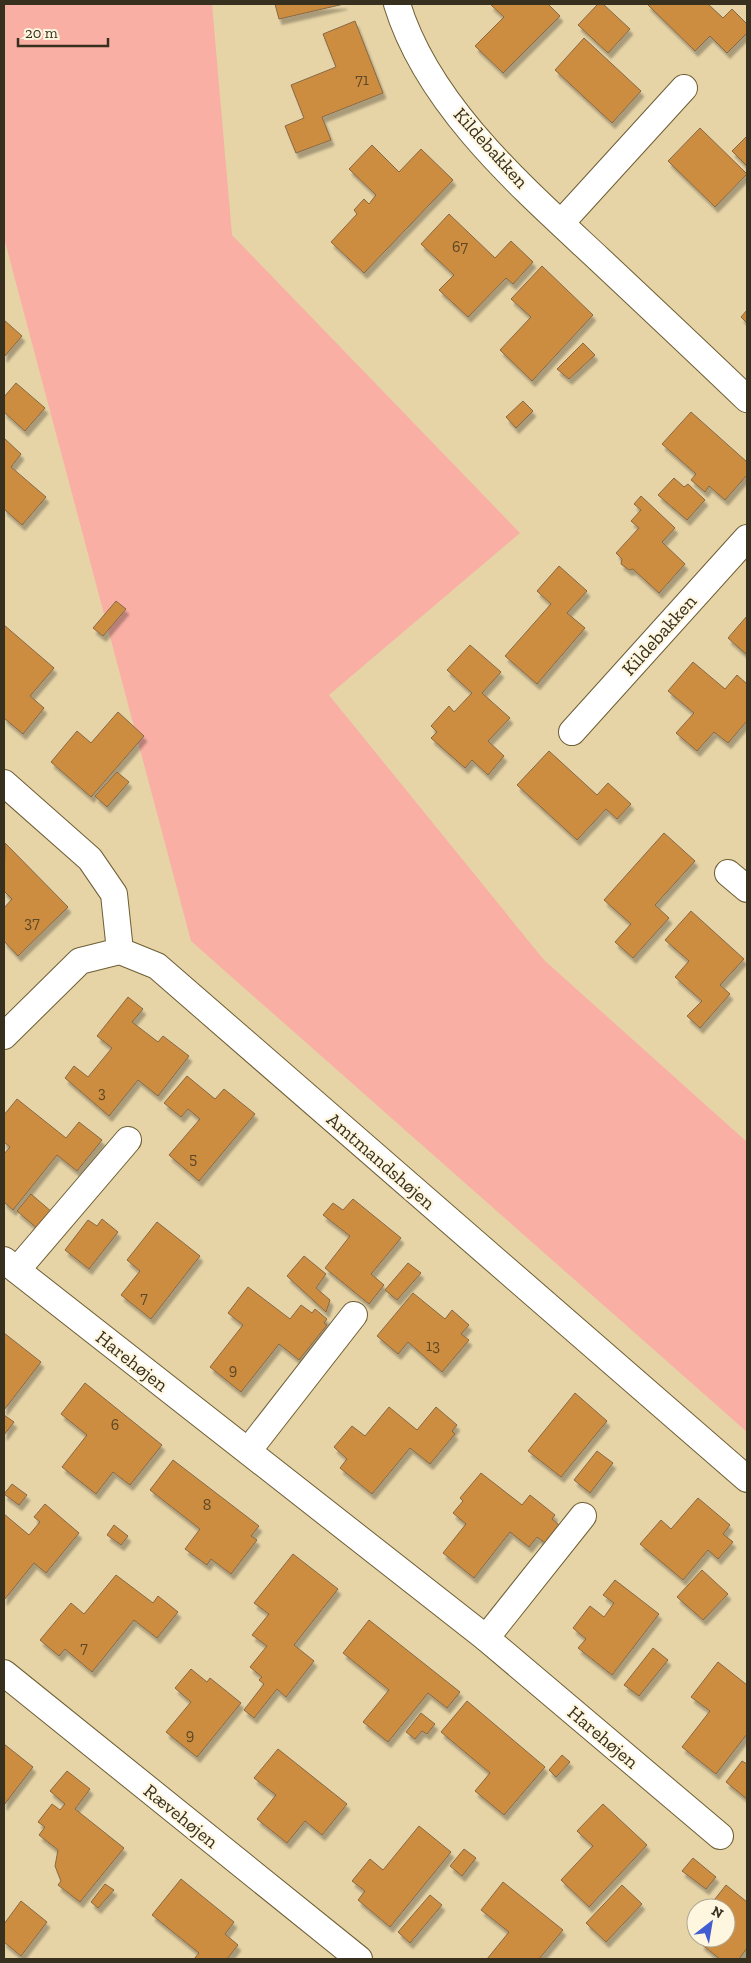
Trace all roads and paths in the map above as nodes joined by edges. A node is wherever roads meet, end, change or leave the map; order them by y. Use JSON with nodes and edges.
{"nodes":[{"id":1,"x":405,"y":8,"type":"edge"},
{"id":2,"x":684,"y":88,"type":"dead end"},
{"id":3,"x":560,"y":223,"type":"junction"},
{"id":4,"x":747,"y":399,"type":"edge"},
{"id":5,"x":747,"y":538,"type":"edge"},
{"id":6,"x":572,"y":732,"type":"dead end"},
{"id":7,"x":4,"y":782,"type":"edge"},
{"id":8,"x":120,"y":951,"type":"junction"},
{"id":9,"x":4,"y":1036,"type":"edge"},
{"id":10,"x":128,"y":1140,"type":"dead end"},
{"id":11,"x":10,"y":1265,"type":"edge"},
{"id":12,"x":354,"y":1315,"type":"dead end"},
{"id":13,"x":248,"y":1451,"type":"junction"},
{"id":14,"x":747,"y":1479,"type":"edge"},
{"id":15,"x":583,"y":1516,"type":"dead end"},
{"id":16,"x":486,"y":1638,"type":"junction"},
{"id":17,"x":4,"y":1674,"type":"edge"},
{"id":18,"x":720,"y":1836,"type":"dead end"},
{"id":19,"x":359,"y":1959,"type":"edge"}],
"edges":[{"from":1,"to":3,"type":"street","name":"Kildebakken"},
{"from":2,"to":3,"type":"street"},
{"from":3,"to":4,"type":"street","name":"Kildebakken"},
{"from":5,"to":6,"type":"street","name":"Kildebakken"},
{"from":7,"to":8,"type":"street"},
{"from":8,"to":9,"type":"street"},
{"from":8,"to":14,"type":"street","name":"Amtmandshøjen"},
{"from":10,"to":11,"type":"street","name":"Harehøjen"},
{"from":11,"to":13,"type":"street","name":"Harehøjen"},
{"from":12,"to":13,"type":"street"},
{"from":13,"to":16,"type":"street","name":"Harehøjen"},
{"from":15,"to":16,"type":"street"},
{"from":16,"to":18,"type":"street","name":"Harehøjen"},
{"from":17,"to":19,"type":"street","name":"Rævehøjen"}]}
